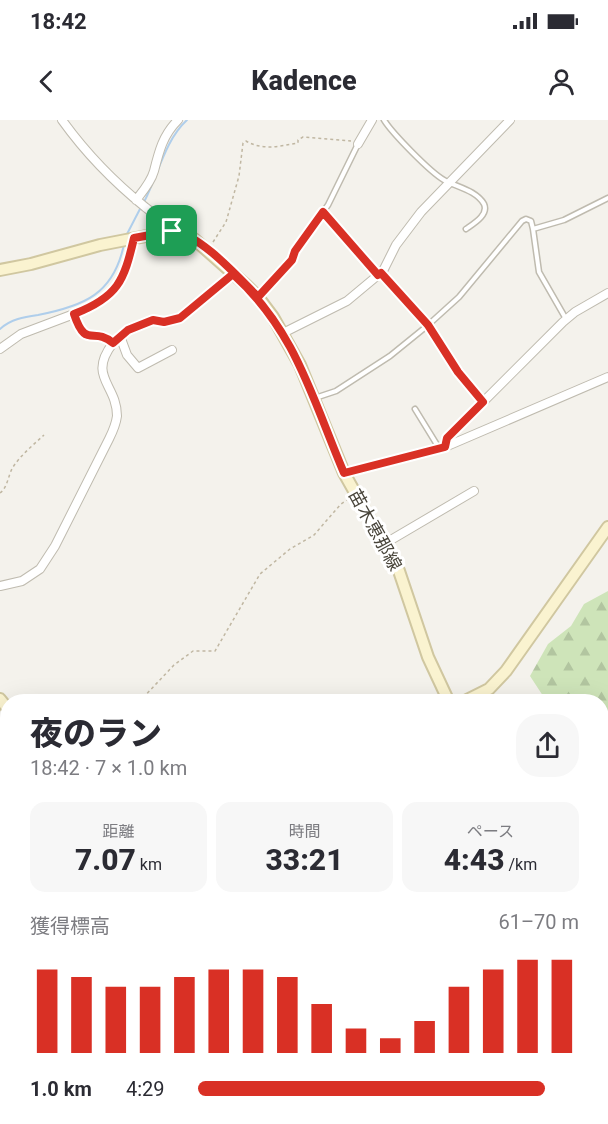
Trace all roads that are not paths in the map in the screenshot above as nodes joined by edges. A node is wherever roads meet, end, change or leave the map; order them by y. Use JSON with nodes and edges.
{"nodes":[{"id":1,"x":62,"y":120,"type":"edge"},
{"id":2,"x":178,"y":120,"type":"edge"},
{"id":3,"x":372,"y":120,"type":"edge"},
{"id":4,"x":384,"y":120,"type":"edge"},
{"id":5,"x":510,"y":120,"type":"edge"},
{"id":6,"x":358,"y":144,"type":"joint"},
{"id":7,"x":450,"y":182,"type":"junction"},
{"id":8,"x":608,"y":198,"type":"edge"},
{"id":9,"x":137,"y":201,"type":"junction"},
{"id":10,"x":466,"y":229,"type":"dead end"},
{"id":11,"x":533,"y":229,"type":"junction"},
{"id":12,"x":172,"y":231,"type":"junction"},
{"id":13,"x":127,"y":239,"type":"junction"},
{"id":14,"x":0,"y":270,"type":"edge"},
{"id":15,"x":233,"y":274,"type":"junction"},
{"id":16,"x":608,"y":293,"type":"edge"},
{"id":17,"x":258,"y":297,"type":"junction"},
{"id":18,"x":74,"y":314,"type":"junction"},
{"id":19,"x":566,"y":320,"type":"junction"},
{"id":20,"x":283,"y":333,"type":"junction"},
{"id":21,"x":120,"y":336,"type":"junction"},
{"id":22,"x":113,"y":343,"type":"junction"},
{"id":23,"x":0,"y":349,"type":"edge"},
{"id":24,"x":172,"y":350,"type":"dead end"},
{"id":25,"x":608,"y":377,"type":"edge"},
{"id":26,"x":314,"y":399,"type":"junction"},
{"id":27,"x":415,"y":409,"type":"dead end"},
{"id":28,"x":442,"y":448,"type":"junction"},
{"id":29,"x":344,"y":473,"type":"junction"},
{"id":30,"x":474,"y":491,"type":"dead end"},
{"id":31,"x":608,"y":527,"type":"edge"},
{"id":32,"x":384,"y":544,"type":"junction"},
{"id":33,"x":0,"y":586,"type":"edge"},
{"id":34,"x":445,"y":694,"type":"edge"},
{"id":35,"x":482,"y":694,"type":"edge"}],
"edges":[{"from":1,"to":9,"type":"street"},
{"from":2,"to":9,"type":"street"},
{"from":3,"to":6,"type":"street"},
{"from":4,"to":7,"type":"lane"},
{"from":5,"to":7,"type":"street"},
{"from":6,"to":17,"type":"lane"},
{"from":7,"to":10,"type":"lane"},
{"from":7,"to":20,"type":"street"},
{"from":8,"to":11,"type":"lane"},
{"from":9,"to":12,"type":"street"},
{"from":11,"to":19,"type":"lane"},
{"from":11,"to":26,"type":"lane"},
{"from":12,"to":13,"type":"main road"},
{"from":12,"to":15,"type":"main road","name":"苗木恵那線"},
{"from":13,"to":14,"type":"main road"},
{"from":13,"to":18,"type":"street"},
{"from":15,"to":17,"type":"main road","name":"苗木恵那線"},
{"from":15,"to":21,"type":"street"},
{"from":16,"to":19,"type":"street"},
{"from":17,"to":20,"type":"main road","name":"苗木恵那線"},
{"from":18,"to":22,"type":"street"},
{"from":18,"to":23,"type":"street"},
{"from":19,"to":28,"type":"street"},
{"from":20,"to":26,"type":"main road","name":"苗木恵那線"},
{"from":21,"to":22,"type":"street"},
{"from":21,"to":24,"type":"street"},
{"from":22,"to":33,"type":"street"},
{"from":25,"to":28,"type":"street"},
{"from":26,"to":29,"type":"main road","name":"苗木恵那線"},
{"from":27,"to":28,"type":"lane"},
{"from":28,"to":29,"type":"street"},
{"from":29,"to":32,"type":"main road","name":"苗木恵那線"},
{"from":30,"to":32,"type":"street"},
{"from":31,"to":35,"type":"main road"},
{"from":32,"to":34,"type":"main road","name":"苗木恵那線"}]}
